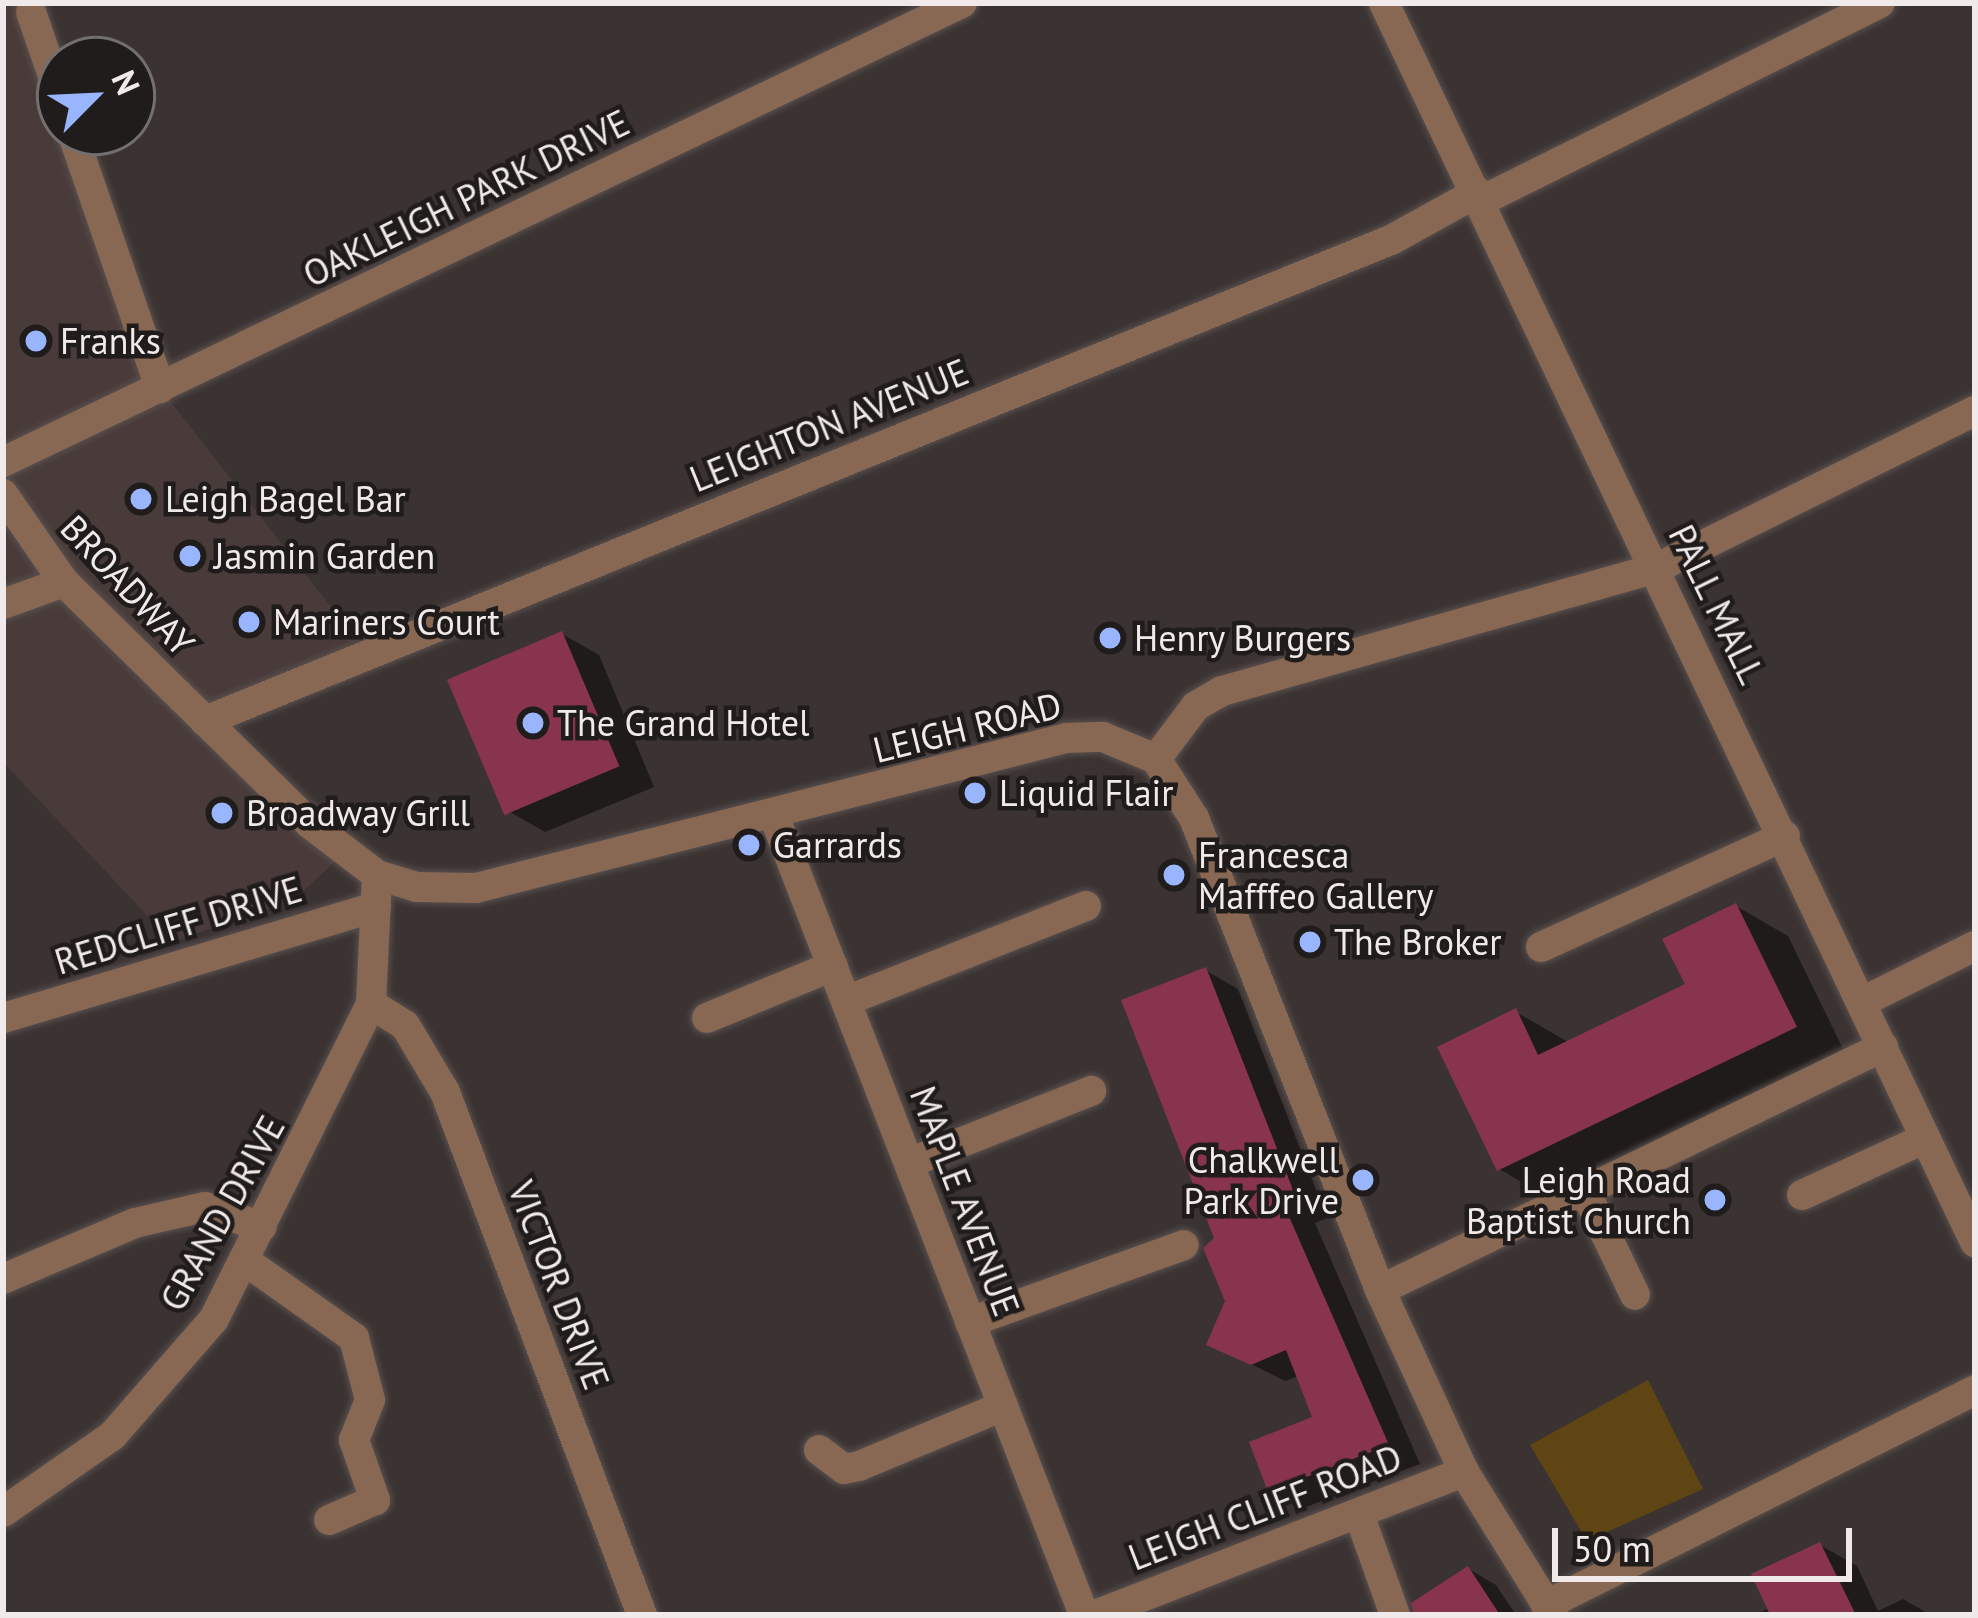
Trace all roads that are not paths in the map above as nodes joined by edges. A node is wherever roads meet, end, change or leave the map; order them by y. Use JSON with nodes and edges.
{"nodes":[{"id":1,"x":962,"y":3,"type":"edge"},
{"id":2,"x":1384,"y":3,"type":"edge"},
{"id":3,"x":1879,"y":3,"type":"edge"},
{"id":4,"x":81,"y":156,"type":"edge"},
{"id":5,"x":1480,"y":196,"type":"junction"},
{"id":6,"x":160,"y":388,"type":"junction"},
{"id":7,"x":1975,"y":410,"type":"edge"},
{"id":8,"x":3,"y":462,"type":"edge"},
{"id":9,"x":3,"y":494,"type":"edge"},
{"id":10,"x":1657,"y":568,"type":"junction"},
{"id":11,"x":64,"y":582,"type":"junction"},
{"id":12,"x":3,"y":604,"type":"edge"},
{"id":13,"x":205,"y":721,"type":"junction"},
{"id":14,"x":1156,"y":759,"type":"junction"},
{"id":15,"x":774,"y":816,"type":"junction"},
{"id":16,"x":1785,"y":836,"type":"junction"},
{"id":17,"x":377,"y":875,"type":"junction"},
{"id":18,"x":1086,"y":906,"type":"dead end"},
{"id":19,"x":376,"y":907,"type":"junction"},
{"id":20,"x":1975,"y":946,"type":"edge"},
{"id":21,"x":1541,"y":947,"type":"dead end"},
{"id":22,"x":833,"y":967,"type":"junction"},
{"id":23,"x":846,"y":1001,"type":"junction"},
{"id":24,"x":1862,"y":1002,"type":"junction"},
{"id":25,"x":371,"y":1004,"type":"junction"},
{"id":26,"x":3,"y":1018,"type":"edge"},
{"id":27,"x":707,"y":1018,"type":"dead end"},
{"id":28,"x":1883,"y":1047,"type":"junction"},
{"id":29,"x":1091,"y":1091,"type":"dead end"},
{"id":30,"x":1926,"y":1138,"type":"junction"},
{"id":31,"x":909,"y":1163,"type":"junction"},
{"id":32,"x":1585,"y":1191,"type":"junction"},
{"id":33,"x":1802,"y":1195,"type":"dead end"},
{"id":34,"x":262,"y":1227,"type":"junction"},
{"id":35,"x":1975,"y":1241,"type":"edge"},
{"id":36,"x":1184,"y":1245,"type":"dead end"},
{"id":37,"x":244,"y":1260,"type":"junction"},
{"id":38,"x":3,"y":1279,"type":"edge"},
{"id":39,"x":1380,"y":1290,"type":"junction"},
{"id":40,"x":1635,"y":1295,"type":"dead end"},
{"id":41,"x":970,"y":1322,"type":"junction"},
{"id":42,"x":1975,"y":1390,"type":"edge"},
{"id":43,"x":1003,"y":1406,"type":"junction"},
{"id":44,"x":819,"y":1450,"type":"dead end"},
{"id":45,"x":1464,"y":1472,"type":"junction"},
{"id":46,"x":3,"y":1512,"type":"edge"},
{"id":47,"x":1359,"y":1514,"type":"junction"},
{"id":48,"x":329,"y":1520,"type":"dead end"},
{"id":49,"x":1550,"y":1610,"type":"edge"},
{"id":50,"x":642,"y":1615,"type":"edge"},
{"id":51,"x":1084,"y":1615,"type":"edge"},
{"id":52,"x":1095,"y":1615,"type":"edge"},
{"id":53,"x":1395,"y":1615,"type":"edge"}],
"edges":[{"from":1,"to":6,"type":"street","name":"OAKLEIGH PARK DRIVE"},
{"from":2,"to":5,"type":"street","name":"PALL MALL"},
{"from":3,"to":5,"type":"street","name":"LEIGHTON AVENUE"},
{"from":4,"to":6,"type":"street"},
{"from":5,"to":10,"type":"street","name":"PALL MALL"},
{"from":5,"to":13,"type":"street","name":"LEIGHTON AVENUE"},
{"from":6,"to":8,"type":"street","name":"OAKLEIGH PARK DRIVE"},
{"from":7,"to":10,"type":"street"},
{"from":9,"to":11,"type":"street","name":"BROADWAY"},
{"from":10,"to":14,"type":"street"},
{"from":10,"to":16,"type":"street","name":"PALL MALL"},
{"from":11,"to":12,"type":"street"},
{"from":11,"to":13,"type":"street","name":"BROADWAY"},
{"from":13,"to":17,"type":"street","name":"LEIGH ROAD"},
{"from":14,"to":15,"type":"street","name":"LEIGH ROAD"},
{"from":14,"to":39,"type":"street"},
{"from":15,"to":17,"type":"street","name":"LEIGH ROAD"},
{"from":15,"to":22,"type":"street","name":"MAPLE AVENUE"},
{"from":16,"to":21,"type":"street"},
{"from":16,"to":24,"type":"street","name":"PALL MALL"},
{"from":17,"to":19,"type":"street","name":"GRAND DRIVE"},
{"from":18,"to":23,"type":"street"},
{"from":19,"to":25,"type":"street","name":"GRAND DRIVE"},
{"from":19,"to":26,"type":"street","name":"REDCLIFF DRIVE"},
{"from":20,"to":24,"type":"street"},
{"from":22,"to":23,"type":"street","name":"MAPLE AVENUE"},
{"from":22,"to":27,"type":"street"},
{"from":23,"to":31,"type":"street","name":"MAPLE AVENUE"},
{"from":24,"to":28,"type":"street","name":"PALL MALL"},
{"from":25,"to":34,"type":"street","name":"GRAND DRIVE"},
{"from":25,"to":50,"type":"street","name":"VICTOR DRIVE"},
{"from":28,"to":30,"type":"street","name":"PALL MALL"},
{"from":28,"to":32,"type":"street"},
{"from":29,"to":31,"type":"street"},
{"from":30,"to":33,"type":"street"},
{"from":30,"to":35,"type":"street","name":"PALL MALL"},
{"from":31,"to":41,"type":"street","name":"MAPLE AVENUE"},
{"from":32,"to":39,"type":"street"},
{"from":32,"to":40,"type":"street"},
{"from":34,"to":37,"type":"street","name":"GRAND DRIVE"},
{"from":34,"to":38,"type":"street"},
{"from":36,"to":41,"type":"street"},
{"from":37,"to":46,"type":"street","name":"GRAND DRIVE"},
{"from":37,"to":48,"type":"street"},
{"from":39,"to":45,"type":"street"},
{"from":41,"to":43,"type":"street","name":"MAPLE AVENUE"},
{"from":42,"to":49,"type":"street"},
{"from":43,"to":44,"type":"street"},
{"from":43,"to":51,"type":"street","name":"MAPLE AVENUE"},
{"from":45,"to":47,"type":"street","name":"LEIGH CLIFF ROAD"},
{"from":45,"to":49,"type":"street"},
{"from":47,"to":52,"type":"street","name":"LEIGH CLIFF ROAD"},
{"from":47,"to":53,"type":"street"}]}
